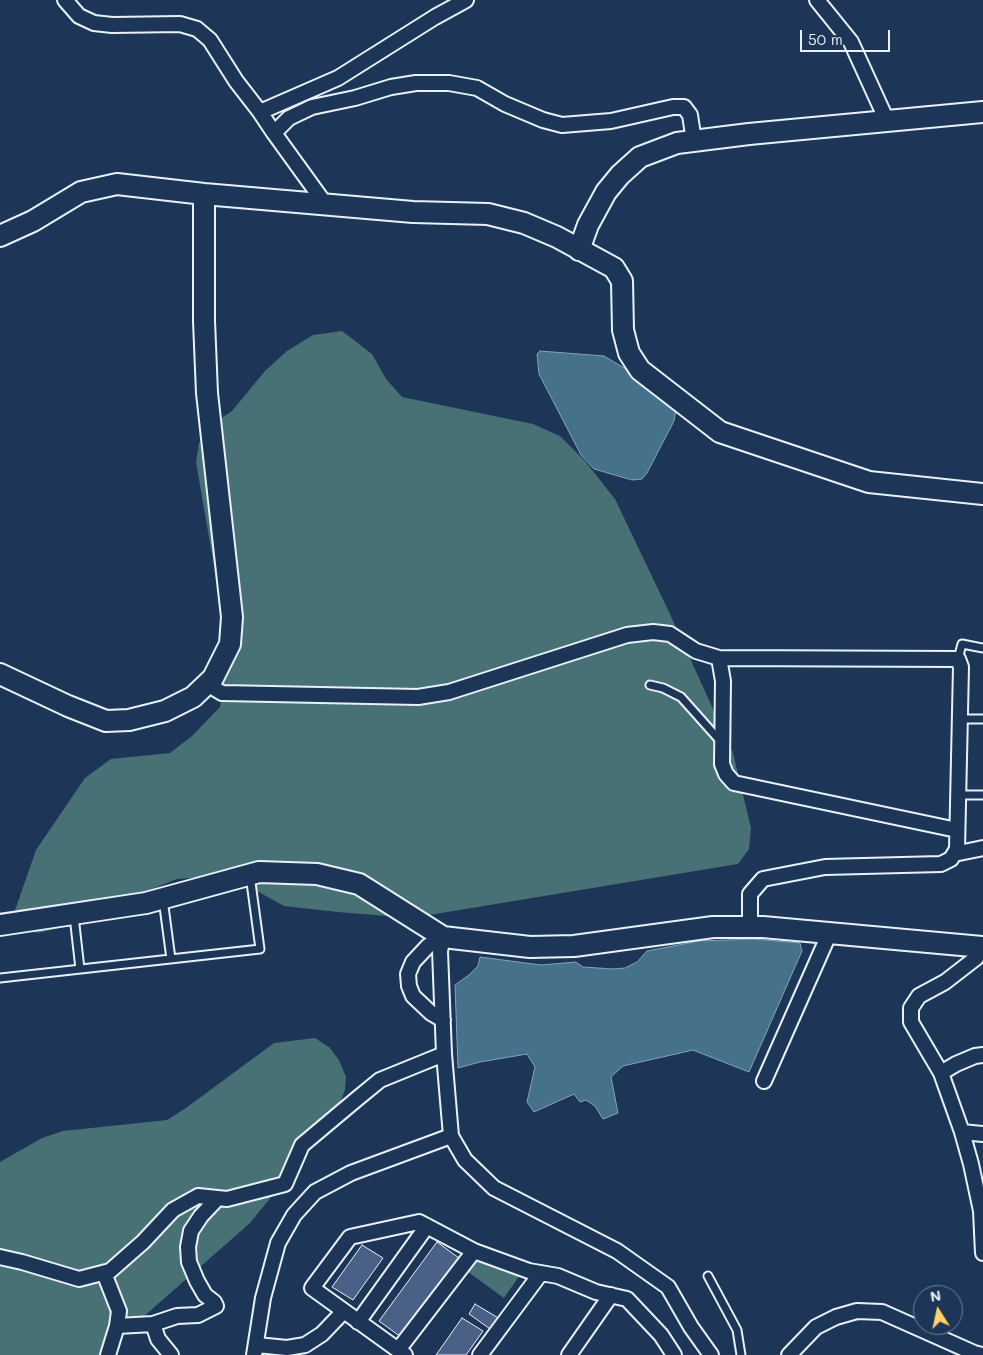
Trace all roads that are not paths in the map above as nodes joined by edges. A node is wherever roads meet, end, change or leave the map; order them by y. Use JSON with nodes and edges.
{"nodes":[{"id":1,"x":65,"y":0,"type":"edge"},
{"id":2,"x":466,"y":0,"type":"edge"},
{"id":3,"x":817,"y":0,"type":"edge"},
{"id":4,"x":260,"y":112,"type":"junction"},
{"id":5,"x":983,"y":112,"type":"edge"},
{"id":6,"x":887,"y":121,"type":"junction"},
{"id":7,"x":274,"y":134,"type":"junction"},
{"id":8,"x":694,"y":140,"type":"junction"},
{"id":9,"x":204,"y":194,"type":"junction"},
{"id":10,"x":326,"y":205,"type":"junction"},
{"id":11,"x":0,"y":236,"type":"edge"},
{"id":12,"x":579,"y":250,"type":"junction"},
{"id":13,"x":983,"y":494,"type":"edge"},
{"id":14,"x":983,"y":648,"type":"edge"},
{"id":15,"x":719,"y":658,"type":"junction"},
{"id":16,"x":958,"y":659,"type":"junction"},
{"id":17,"x":0,"y":674,"type":"edge"},
{"id":18,"x":208,"y":684,"type":"junction"},
{"id":19,"x":650,"y":685,"type":"dead end"},
{"id":20,"x":983,"y":719,"type":"edge"},
{"id":21,"x":960,"y":720,"type":"junction"},
{"id":22,"x":722,"y":743,"type":"junction"},
{"id":23,"x":958,"y":795,"type":"junction"},
{"id":24,"x":983,"y":795,"type":"edge"},
{"id":25,"x":957,"y":830,"type":"junction"},
{"id":26,"x":983,"y":848,"type":"edge"},
{"id":27,"x":954,"y":854,"type":"junction"},
{"id":28,"x":250,"y":875,"type":"junction"},
{"id":29,"x":163,"y":898,"type":"junction"},
{"id":30,"x":74,"y":914,"type":"junction"},
{"id":31,"x":0,"y":925,"type":"edge"},
{"id":32,"x":750,"y":927,"type":"junction"},
{"id":33,"x":830,"y":932,"type":"junction"},
{"id":34,"x":443,"y":937,"type":"junction"},
{"id":35,"x":983,"y":947,"type":"edge"},
{"id":36,"x":172,"y":959,"type":"junction"},
{"id":37,"x":80,"y":969,"type":"junction"},
{"id":38,"x":0,"y":978,"type":"edge"},
{"id":39,"x":443,"y":1020,"type":"junction"},
{"id":40,"x":444,"y":1054,"type":"junction"},
{"id":41,"x":983,"y":1056,"type":"edge"},
{"id":42,"x":941,"y":1073,"type":"junction"},
{"id":43,"x":764,"y":1082,"type":"dead end"},
{"id":44,"x":962,"y":1132,"type":"junction"},
{"id":45,"x":983,"y":1134,"type":"edge"},
{"id":46,"x":451,"y":1136,"type":"junction"},
{"id":47,"x":218,"y":1198,"type":"junction"},
{"id":48,"x":427,"y":1226,"type":"junction"},
{"id":49,"x":982,"y":1227,"type":"edge"},
{"id":50,"x":474,"y":1251,"type":"junction"},
{"id":51,"x":983,"y":1253,"type":"edge"},
{"id":52,"x":0,"y":1258,"type":"edge"},
{"id":53,"x":104,"y":1273,"type":"junction"},
{"id":54,"x":540,"y":1273,"type":"junction"},
{"id":55,"x":708,"y":1276,"type":"dead end"},
{"id":56,"x":611,"y":1295,"type":"junction"},
{"id":57,"x":344,"y":1311,"type":"junction"},
{"id":58,"x":358,"y":1322,"type":"junction"},
{"id":59,"x":153,"y":1324,"type":"junction"},
{"id":60,"x":117,"y":1326,"type":"junction"},
{"id":61,"x":256,"y":1350,"type":"edge"},
{"id":62,"x":401,"y":1353,"type":"edge"},
{"id":63,"x":108,"y":1355,"type":"edge"},
{"id":64,"x":171,"y":1355,"type":"edge"},
{"id":65,"x":480,"y":1355,"type":"edge"},
{"id":66,"x":569,"y":1355,"type":"edge"},
{"id":67,"x":674,"y":1355,"type":"edge"},
{"id":68,"x":710,"y":1355,"type":"edge"},
{"id":69,"x":741,"y":1355,"type":"edge"},
{"id":70,"x":789,"y":1355,"type":"edge"},
{"id":71,"x":982,"y":1355,"type":"edge"}],
"edges":[{"from":1,"to":4,"type":"street"},
{"from":2,"to":4,"type":"street"},
{"from":3,"to":6,"type":"street"},
{"from":4,"to":7,"type":"street"},
{"from":5,"to":6,"type":"street"},
{"from":6,"to":8,"type":"street"},
{"from":7,"to":8,"type":"street"},
{"from":7,"to":10,"type":"street"},
{"from":8,"to":12,"type":"street"},
{"from":9,"to":10,"type":"street"},
{"from":9,"to":11,"type":"street"},
{"from":9,"to":18,"type":"street"},
{"from":10,"to":12,"type":"street"},
{"from":12,"to":13,"type":"street"},
{"from":14,"to":16,"type":"lane"},
{"from":15,"to":16,"type":"street"},
{"from":15,"to":18,"type":"street"},
{"from":15,"to":22,"type":"street"},
{"from":16,"to":21,"type":"street"},
{"from":17,"to":18,"type":"street"},
{"from":19,"to":22,"type":"lane"},
{"from":20,"to":21,"type":"lane"},
{"from":21,"to":23,"type":"street"},
{"from":22,"to":25,"type":"street"},
{"from":23,"to":24,"type":"lane"},
{"from":23,"to":25,"type":"street"},
{"from":25,"to":27,"type":"street"},
{"from":26,"to":27,"type":"street"},
{"from":27,"to":32,"type":"street"},
{"from":28,"to":29,"type":"street"},
{"from":28,"to":34,"type":"street"},
{"from":28,"to":36,"type":"lane"},
{"from":29,"to":30,"type":"street"},
{"from":29,"to":36,"type":"lane"},
{"from":30,"to":31,"type":"street"},
{"from":30,"to":37,"type":"lane"},
{"from":32,"to":33,"type":"street"},
{"from":32,"to":34,"type":"street"},
{"from":33,"to":35,"type":"street"},
{"from":33,"to":43,"type":"street"},
{"from":34,"to":39,"type":"street"},
{"from":34,"to":39,"type":"street"},
{"from":35,"to":42,"type":"street"},
{"from":36,"to":37,"type":"lane"},
{"from":37,"to":38,"type":"lane"},
{"from":39,"to":40,"type":"street"},
{"from":40,"to":46,"type":"street"},
{"from":40,"to":47,"type":"street"},
{"from":41,"to":42,"type":"street"},
{"from":42,"to":44,"type":"street"},
{"from":44,"to":45,"type":"street"},
{"from":44,"to":49,"type":"street"},
{"from":46,"to":61,"type":"street"},
{"from":46,"to":68,"type":"street"},
{"from":47,"to":53,"type":"street"},
{"from":47,"to":59,"type":"street"},
{"from":48,"to":50,"type":"street"},
{"from":48,"to":57,"type":"street"},
{"from":48,"to":58,"type":"street"},
{"from":49,"to":51,"type":"street"},
{"from":50,"to":54,"type":"street"},
{"from":50,"to":62,"type":"street"},
{"from":52,"to":53,"type":"street"},
{"from":53,"to":60,"type":"street"},
{"from":54,"to":56,"type":"street"},
{"from":54,"to":65,"type":"street"},
{"from":55,"to":69,"type":"lane"},
{"from":56,"to":66,"type":"street"},
{"from":56,"to":67,"type":"street"},
{"from":57,"to":58,"type":"street"},
{"from":57,"to":61,"type":"street"},
{"from":58,"to":62,"type":"street"},
{"from":59,"to":60,"type":"street"},
{"from":59,"to":64,"type":"street"},
{"from":60,"to":63,"type":"street"},
{"from":70,"to":71,"type":"street"}]}
